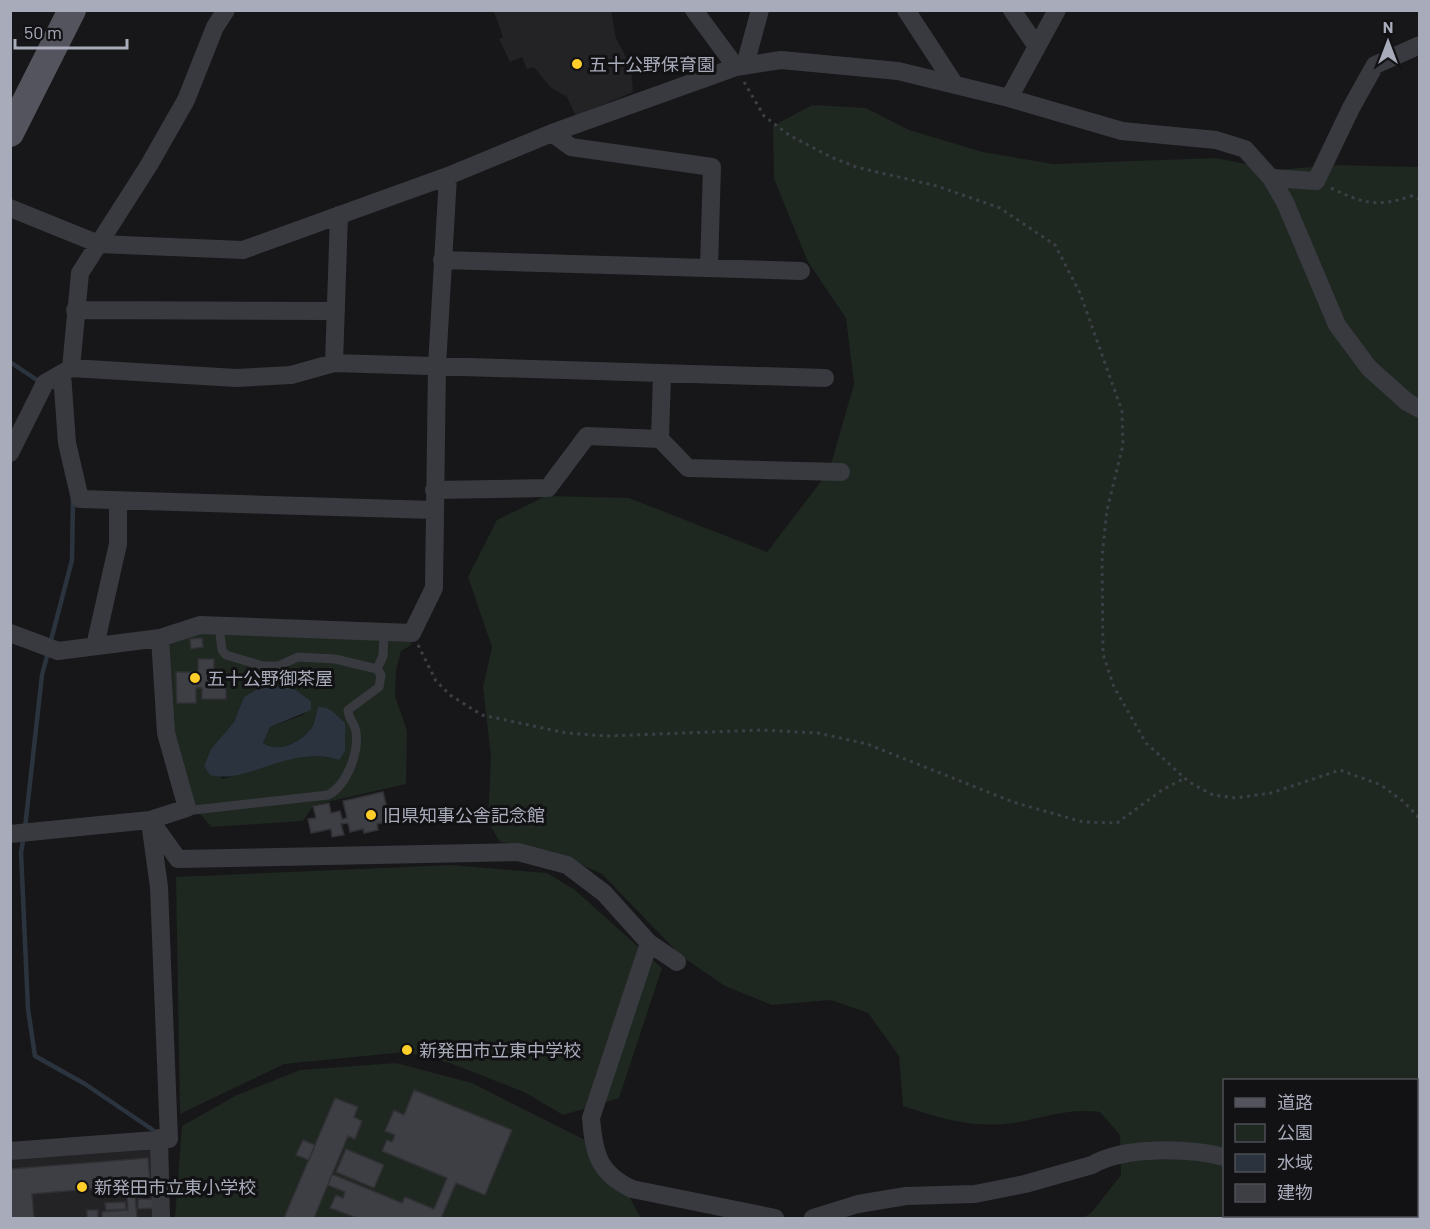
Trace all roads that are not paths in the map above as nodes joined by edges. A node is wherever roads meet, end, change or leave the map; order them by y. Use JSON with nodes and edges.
{"nodes":[{"id":1,"x":72,"y":10,"type":"edge"},
{"id":2,"x":226,"y":10,"type":"edge"},
{"id":3,"x":694,"y":10,"type":"edge"},
{"id":4,"x":760,"y":10,"type":"edge"},
{"id":5,"x":906,"y":10,"type":"edge"},
{"id":6,"x":1012,"y":10,"type":"edge"},
{"id":7,"x":1057,"y":10,"type":"edge"},
{"id":8,"x":1419,"y":45,"type":"edge"},
{"id":9,"x":1037,"y":47,"type":"junction"},
{"id":10,"x":741,"y":66,"type":"junction"},
{"id":11,"x":955,"y":85,"type":"junction"},
{"id":12,"x":1009,"y":98,"type":"junction"},
{"id":13,"x":10,"y":133,"type":"edge"},
{"id":14,"x":552,"y":133,"type":"junction"},
{"id":15,"x":448,"y":176,"type":"junction"},
{"id":16,"x":1271,"y":178,"type":"junction"},
{"id":17,"x":10,"y":208,"type":"edge"},
{"id":18,"x":339,"y":215,"type":"junction"},
{"id":19,"x":99,"y":244,"type":"junction"},
{"id":20,"x":442,"y":260,"type":"junction"},
{"id":21,"x":709,"y":267,"type":"junction"},
{"id":22,"x":801,"y":271,"type":"dead end"},
{"id":23,"x":75,"y":310,"type":"junction"},
{"id":24,"x":336,"y":311,"type":"junction"},
{"id":25,"x":334,"y":363,"type":"junction"},
{"id":26,"x":437,"y":366,"type":"junction"},
{"id":27,"x":67,"y":371,"type":"junction"},
{"id":28,"x":662,"y":374,"type":"junction"},
{"id":29,"x":825,"y":378,"type":"dead end"},
{"id":30,"x":1419,"y":410,"type":"edge"},
{"id":31,"x":660,"y":439,"type":"junction"},
{"id":32,"x":10,"y":453,"type":"edge"},
{"id":33,"x":841,"y":472,"type":"dead end"},
{"id":34,"x":434,"y":490,"type":"junction"},
{"id":35,"x":118,"y":501,"type":"junction"},
{"id":36,"x":433,"y":510,"type":"junction"},
{"id":37,"x":219,"y":625,"type":"junction"},
{"id":38,"x":384,"y":632,"type":"junction"},
{"id":39,"x":10,"y":633,"type":"edge"},
{"id":40,"x":160,"y":638,"type":"junction"},
{"id":41,"x":95,"y":646,"type":"junction"},
{"id":42,"x":377,"y":669,"type":"junction"},
{"id":43,"x":187,"y":807,"type":"junction"},
{"id":44,"x":150,"y":820,"type":"junction"},
{"id":45,"x":10,"y":834,"type":"edge"},
{"id":46,"x":649,"y":943,"type":"junction"},
{"id":47,"x":677,"y":962,"type":"dead end"},
{"id":48,"x":159,"y":1138,"type":"junction"},
{"id":49,"x":10,"y":1151,"type":"edge"},
{"id":50,"x":1223,"y":1157,"type":"edge"},
{"id":51,"x":161,"y":1218,"type":"edge"},
{"id":52,"x":775,"y":1218,"type":"edge"},
{"id":53,"x":813,"y":1218,"type":"edge"}],
"edges":[{"from":1,"to":13,"type":"main road"},
{"from":2,"to":19,"type":"street"},
{"from":3,"to":10,"type":"street"},
{"from":4,"to":10,"type":"street"},
{"from":5,"to":11,"type":"street"},
{"from":6,"to":9,"type":"street"},
{"from":7,"to":9,"type":"street"},
{"from":8,"to":16,"type":"street"},
{"from":9,"to":12,"type":"street"},
{"from":10,"to":11,"type":"street"},
{"from":10,"to":14,"type":"street"},
{"from":11,"to":12,"type":"street"},
{"from":12,"to":16,"type":"street"},
{"from":14,"to":15,"type":"street"},
{"from":14,"to":21,"type":"street"},
{"from":15,"to":18,"type":"street"},
{"from":15,"to":20,"type":"street"},
{"from":16,"to":30,"type":"street"},
{"from":17,"to":19,"type":"street"},
{"from":18,"to":19,"type":"street"},
{"from":18,"to":24,"type":"street"},
{"from":19,"to":23,"type":"street"},
{"from":20,"to":21,"type":"street"},
{"from":20,"to":26,"type":"street"},
{"from":21,"to":22,"type":"street"},
{"from":23,"to":24,"type":"street"},
{"from":23,"to":27,"type":"street"},
{"from":24,"to":25,"type":"street"},
{"from":25,"to":26,"type":"street"},
{"from":25,"to":27,"type":"street"},
{"from":26,"to":28,"type":"street"},
{"from":26,"to":34,"type":"street"},
{"from":27,"to":32,"type":"street"},
{"from":27,"to":35,"type":"street"},
{"from":28,"to":29,"type":"street"},
{"from":28,"to":31,"type":"street"},
{"from":31,"to":33,"type":"street"},
{"from":31,"to":34,"type":"street"},
{"from":34,"to":36,"type":"street"},
{"from":35,"to":36,"type":"street"},
{"from":35,"to":41,"type":"street"},
{"from":36,"to":38,"type":"street"},
{"from":37,"to":38,"type":"street"},
{"from":37,"to":40,"type":"street"},
{"from":37,"to":42,"type":"lane"},
{"from":38,"to":42,"type":"lane"},
{"from":39,"to":41,"type":"street"},
{"from":40,"to":41,"type":"street"},
{"from":40,"to":43,"type":"street"},
{"from":42,"to":43,"type":"lane"},
{"from":43,"to":44,"type":"street"},
{"from":44,"to":45,"type":"street"},
{"from":44,"to":46,"type":"street"},
{"from":44,"to":48,"type":"street"},
{"from":46,"to":47,"type":"street"},
{"from":46,"to":52,"type":"street"},
{"from":48,"to":49,"type":"street"},
{"from":48,"to":51,"type":"street"},
{"from":50,"to":53,"type":"street"}]}
